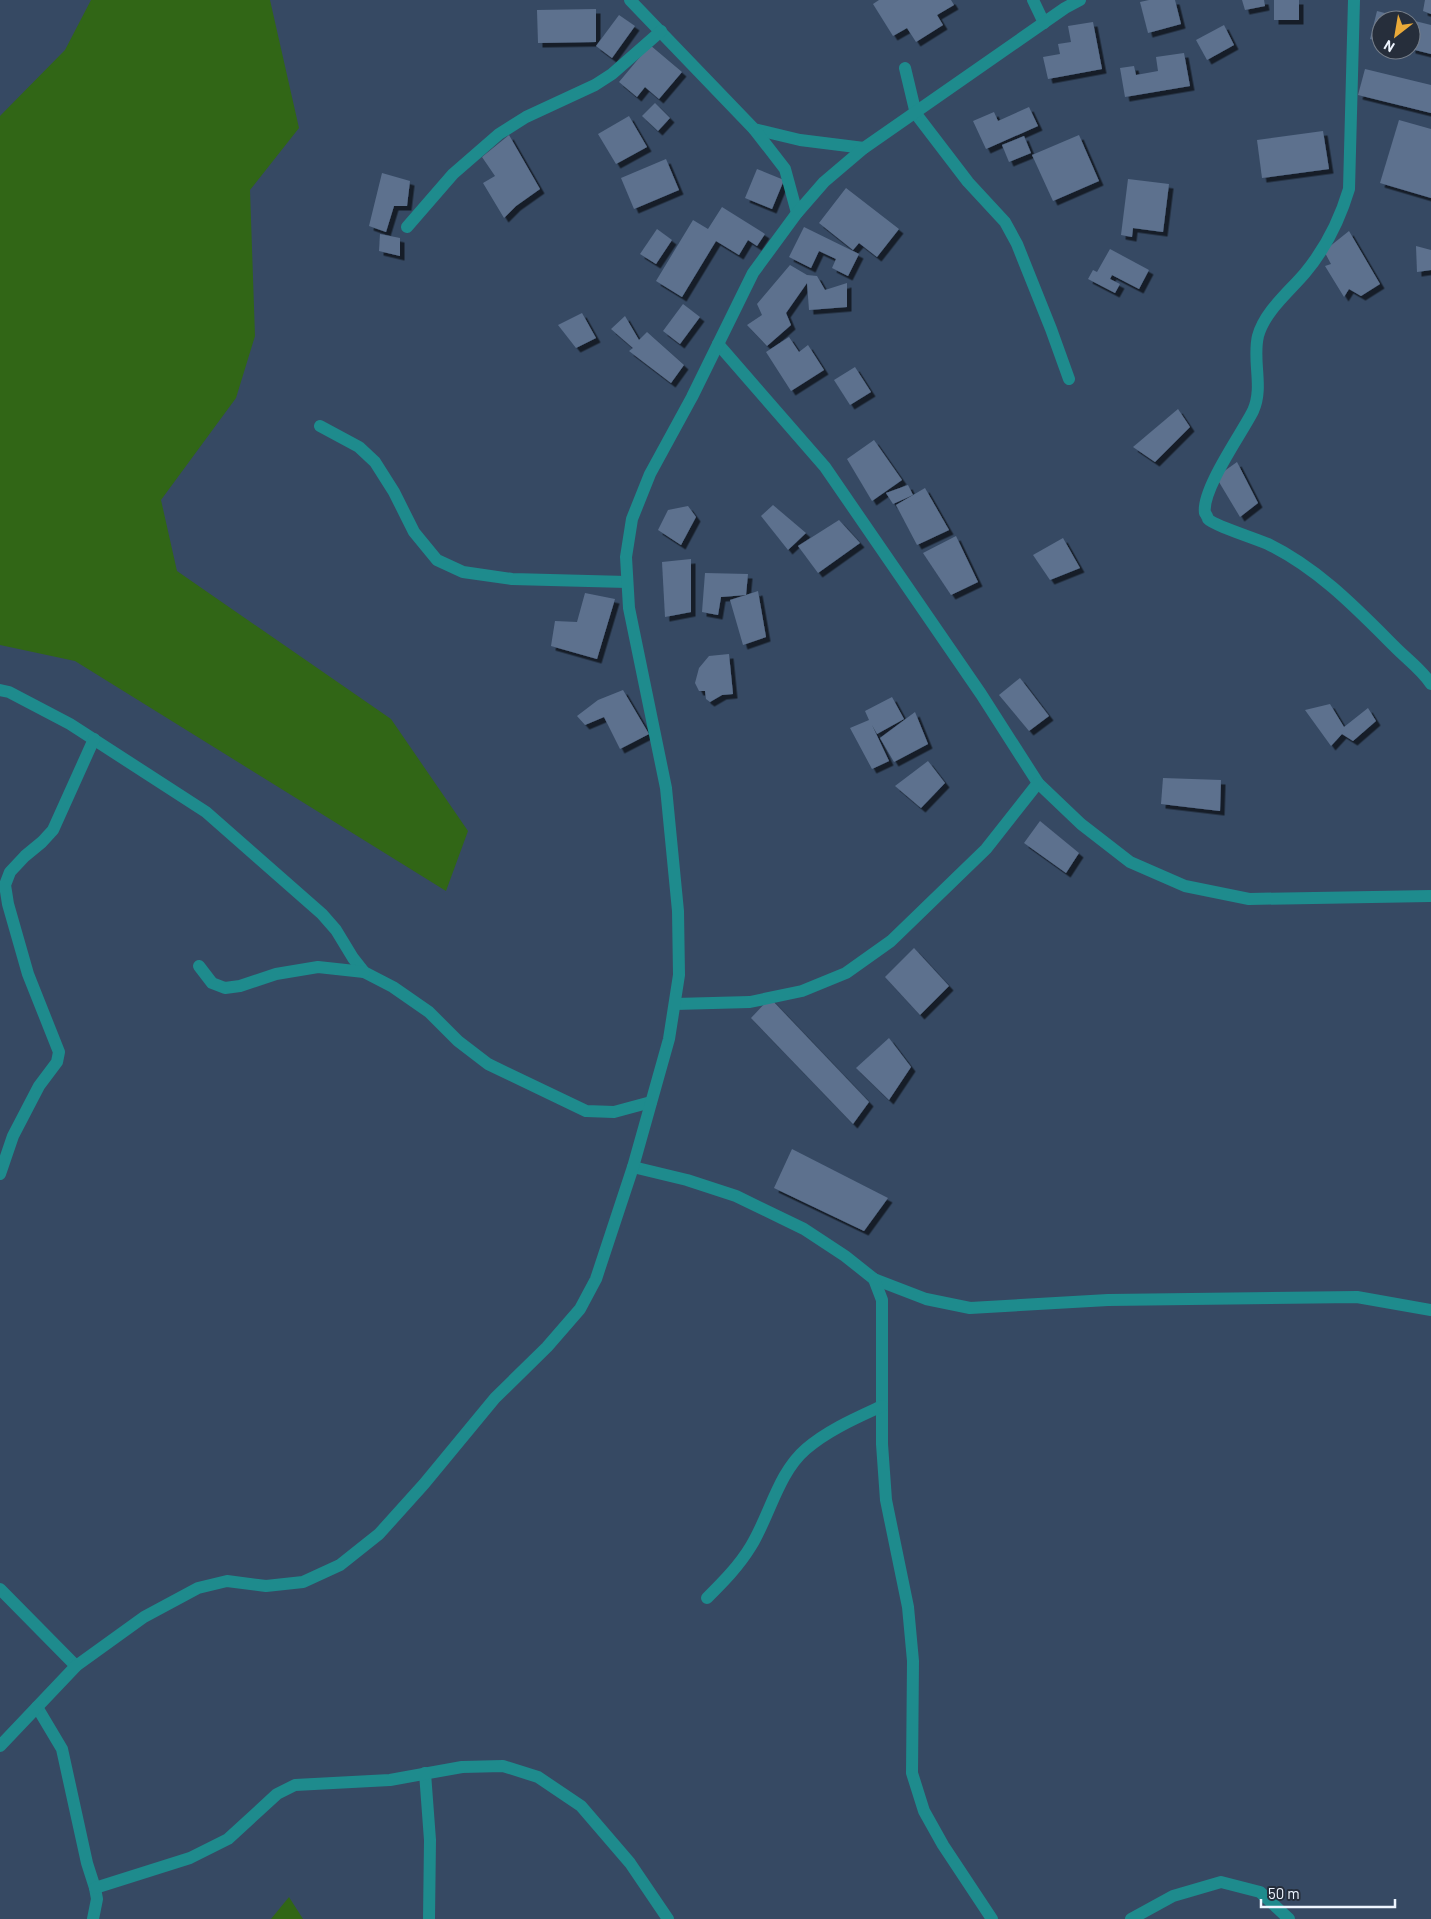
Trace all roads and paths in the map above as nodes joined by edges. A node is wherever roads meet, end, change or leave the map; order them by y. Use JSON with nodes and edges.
{"nodes":[{"id":1,"x":630,"y":0,"type":"edge"},
{"id":2,"x":1033,"y":0,"type":"edge"},
{"id":3,"x":1080,"y":0,"type":"edge"},
{"id":4,"x":1354,"y":0,"type":"edge"},
{"id":5,"x":1044,"y":23,"type":"junction"},
{"id":6,"x":661,"y":31,"type":"junction"},
{"id":7,"x":904,"y":68,"type":"dead end"},
{"id":8,"x":916,"y":114,"type":"junction"},
{"id":9,"x":754,"y":129,"type":"junction"},
{"id":10,"x":864,"y":148,"type":"junction"},
{"id":11,"x":797,"y":213,"type":"junction"},
{"id":12,"x":407,"y":226,"type":"dead end"},
{"id":13,"x":718,"y":344,"type":"junction"},
{"id":14,"x":1069,"y":379,"type":"dead end"},
{"id":15,"x":320,"y":426,"type":"dead end"},
{"id":16,"x":627,"y":582,"type":"junction"},
{"id":17,"x":1431,"y":684,"type":"edge"},
{"id":18,"x":0,"y":690,"type":"edge"},
{"id":19,"x":94,"y":739,"type":"junction"},
{"id":20,"x":1038,"y":783,"type":"junction"},
{"id":21,"x":1431,"y":896,"type":"edge"},
{"id":22,"x":199,"y":966,"type":"dead end"},
{"id":23,"x":364,"y":972,"type":"junction"},
{"id":24,"x":675,"y":1004,"type":"junction"},
{"id":25,"x":651,"y":1102,"type":"junction"},
{"id":26,"x":633,"y":1167,"type":"junction"},
{"id":27,"x":0,"y":1174,"type":"edge"},
{"id":28,"x":874,"y":1279,"type":"junction"},
{"id":29,"x":1431,"y":1310,"type":"edge"},
{"id":30,"x":882,"y":1406,"type":"junction"},
{"id":31,"x":0,"y":1589,"type":"edge"},
{"id":32,"x":707,"y":1598,"type":"dead end"},
{"id":33,"x":76,"y":1666,"type":"junction"},
{"id":34,"x":37,"y":1707,"type":"junction"},
{"id":35,"x":0,"y":1746,"type":"edge"},
{"id":36,"x":425,"y":1773,"type":"junction"},
{"id":37,"x":96,"y":1888,"type":"junction"},
{"id":38,"x":94,"y":1919,"type":"edge"},
{"id":39,"x":429,"y":1919,"type":"edge"},
{"id":40,"x":668,"y":1919,"type":"edge"},
{"id":41,"x":992,"y":1919,"type":"edge"},
{"id":42,"x":1131,"y":1919,"type":"edge"},
{"id":43,"x":1289,"y":1919,"type":"edge"}],
"edges":[{"from":1,"to":6,"type":"street"},
{"from":2,"to":5,"type":"street"},
{"from":3,"to":5,"type":"street"},
{"from":4,"to":17,"type":"street"},
{"from":5,"to":8,"type":"street"},
{"from":6,"to":9,"type":"street"},
{"from":6,"to":12,"type":"street"},
{"from":7,"to":8,"type":"street"},
{"from":8,"to":10,"type":"street"},
{"from":8,"to":14,"type":"street"},
{"from":9,"to":10,"type":"street"},
{"from":9,"to":11,"type":"street"},
{"from":10,"to":11,"type":"street"},
{"from":11,"to":13,"type":"street"},
{"from":13,"to":16,"type":"street"},
{"from":13,"to":20,"type":"street"},
{"from":15,"to":16,"type":"street"},
{"from":16,"to":24,"type":"street"},
{"from":18,"to":19,"type":"street"},
{"from":19,"to":23,"type":"street"},
{"from":19,"to":27,"type":"street"},
{"from":20,"to":21,"type":"street"},
{"from":20,"to":24,"type":"street"},
{"from":22,"to":23,"type":"street"},
{"from":23,"to":25,"type":"street"},
{"from":24,"to":25,"type":"street"},
{"from":25,"to":26,"type":"street"},
{"from":26,"to":28,"type":"street"},
{"from":26,"to":33,"type":"street"},
{"from":28,"to":29,"type":"street"},
{"from":28,"to":30,"type":"street"},
{"from":30,"to":32,"type":"street"},
{"from":30,"to":41,"type":"street"},
{"from":31,"to":33,"type":"street"},
{"from":33,"to":34,"type":"street"},
{"from":34,"to":35,"type":"street"},
{"from":34,"to":37,"type":"street"},
{"from":36,"to":37,"type":"street"},
{"from":36,"to":39,"type":"street"},
{"from":36,"to":40,"type":"street"},
{"from":37,"to":38,"type":"street"},
{"from":42,"to":43,"type":"street"}]}
